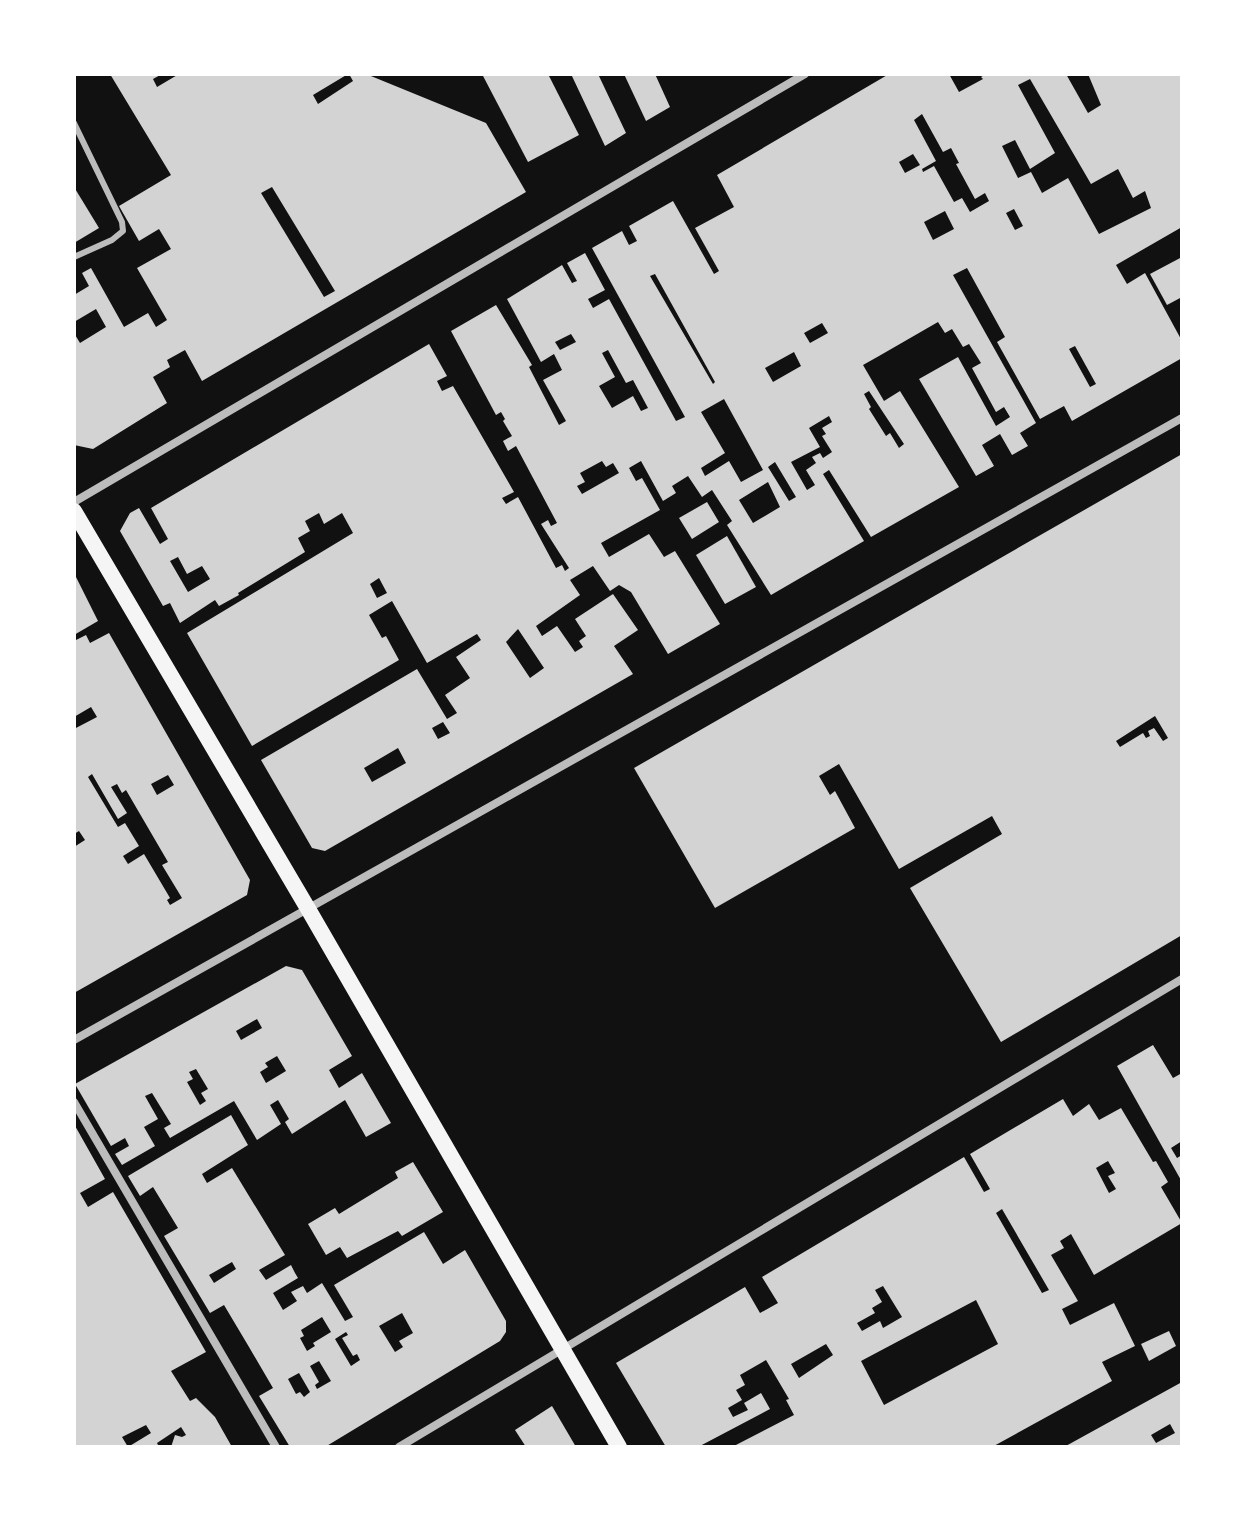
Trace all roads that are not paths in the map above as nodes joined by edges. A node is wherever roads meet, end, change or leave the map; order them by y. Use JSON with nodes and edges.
{"nodes":[{"id":1,"x":805,"y":74,"type":"edge"},
{"id":2,"x":74,"y":123,"type":"edge"},
{"id":3,"x":74,"y":257,"type":"edge"},
{"id":4,"x":1182,"y":418,"type":"edge"},
{"id":5,"x":74,"y":502,"type":"edge"},
{"id":6,"x":74,"y":511,"type":"edge"},
{"id":7,"x":307,"y":907,"type":"junction"},
{"id":8,"x":1182,"y":979,"type":"edge"},
{"id":9,"x":74,"y":1040,"type":"edge"},
{"id":10,"x":74,"y":1102,"type":"edge"},
{"id":11,"x":562,"y":1350,"type":"junction"},
{"id":12,"x":276,"y":1447,"type":"edge"},
{"id":13,"x":399,"y":1447,"type":"edge"},
{"id":14,"x":619,"y":1447,"type":"edge"}],
"edges":[{"from":1,"to":5,"type":"street"},
{"from":2,"to":3,"type":"lane"},
{"from":4,"to":7,"type":"street"},
{"from":6,"to":7,"type":"main road"},
{"from":7,"to":9,"type":"street"},
{"from":7,"to":11,"type":"main road"},
{"from":8,"to":11,"type":"street"},
{"from":10,"to":12,"type":"street"},
{"from":11,"to":13,"type":"street"},
{"from":11,"to":14,"type":"main road"}]}
